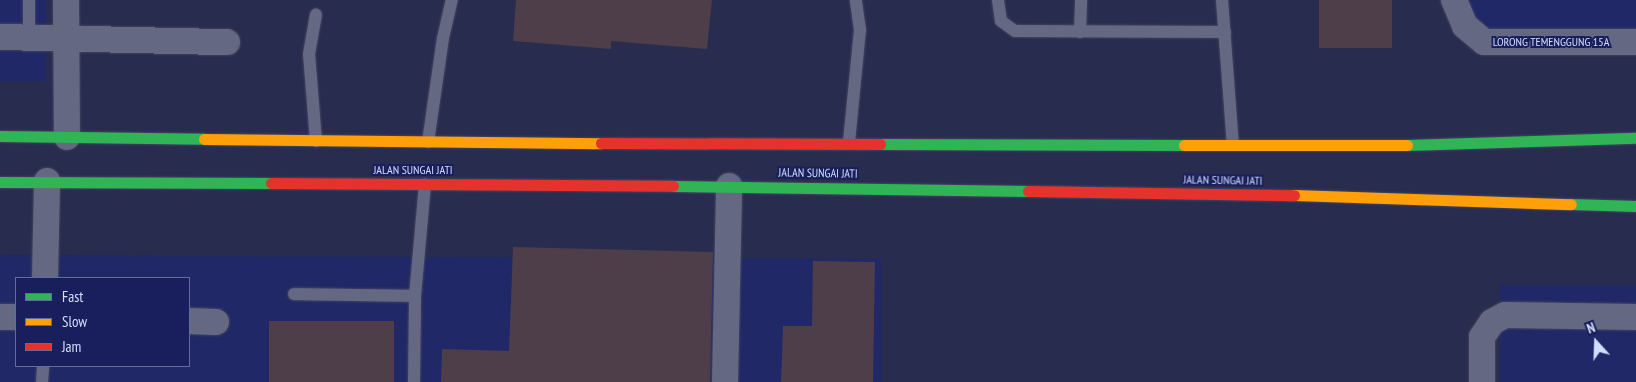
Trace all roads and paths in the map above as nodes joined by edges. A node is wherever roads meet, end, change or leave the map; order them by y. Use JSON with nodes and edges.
{"nodes":[{"id":1,"x":29,"y":0,"type":"edge"},
{"id":2,"x":66,"y":0,"type":"edge"},
{"id":3,"x":452,"y":0,"type":"edge"},
{"id":4,"x":856,"y":0,"type":"edge"},
{"id":5,"x":998,"y":0,"type":"edge"},
{"id":6,"x":1081,"y":0,"type":"edge"},
{"id":7,"x":1222,"y":0,"type":"edge"},
{"id":8,"x":1454,"y":3,"type":"edge"},
{"id":9,"x":316,"y":15,"type":"dead end"},
{"id":10,"x":1080,"y":32,"type":"junction"},
{"id":11,"x":1225,"y":32,"type":"junction"},
{"id":12,"x":0,"y":37,"type":"edge"},
{"id":13,"x":28,"y":38,"type":"junction"},
{"id":14,"x":66,"y":38,"type":"junction"},
{"id":15,"x":227,"y":42,"type":"dead end"},
{"id":16,"x":1636,"y":42,"type":"edge"},
{"id":17,"x":0,"y":136,"type":"edge"},
{"id":18,"x":67,"y":137,"type":"junction"},
{"id":19,"x":1636,"y":138,"type":"edge"},
{"id":20,"x":316,"y":141,"type":"junction"},
{"id":21,"x":428,"y":142,"type":"junction"},
{"id":22,"x":849,"y":142,"type":"junction"},
{"id":23,"x":1233,"y":145,"type":"junction"},
{"id":24,"x":0,"y":182,"type":"edge"},
{"id":25,"x":47,"y":182,"type":"junction"},
{"id":26,"x":425,"y":184,"type":"junction"},
{"id":27,"x":729,"y":186,"type":"junction"},
{"id":28,"x":1636,"y":206,"type":"edge"},
{"id":29,"x":45,"y":277,"type":"edge"},
{"id":30,"x":294,"y":294,"type":"dead end"},
{"id":31,"x":415,"y":296,"type":"junction"},
{"id":32,"x":0,"y":317,"type":"edge"},
{"id":33,"x":15,"y":317,"type":"edge"},
{"id":34,"x":1636,"y":317,"type":"edge"},
{"id":35,"x":190,"y":321,"type":"edge"},
{"id":36,"x":216,"y":322,"type":"dead end"},
{"id":37,"x":42,"y":367,"type":"edge"},
{"id":38,"x":42,"y":382,"type":"edge"},
{"id":39,"x":414,"y":382,"type":"edge"},
{"id":40,"x":725,"y":382,"type":"edge"},
{"id":41,"x":1482,"y":382,"type":"edge"}],
"edges":[{"from":1,"to":13,"type":"lane"},
{"from":2,"to":14,"type":"street"},
{"from":3,"to":21,"type":"lane"},
{"from":4,"to":22,"type":"lane"},
{"from":5,"to":10,"type":"lane"},
{"from":6,"to":10,"type":"lane"},
{"from":7,"to":11,"type":"lane"},
{"from":8,"to":16,"type":"street","name":"LORONG TEMENGGUNG 15A"},
{"from":9,"to":20,"type":"lane"},
{"from":10,"to":11,"type":"lane"},
{"from":11,"to":23,"type":"lane"},
{"from":12,"to":13,"type":"street"},
{"from":13,"to":14,"type":"street"},
{"from":14,"to":15,"type":"street"},
{"from":14,"to":18,"type":"street"},
{"from":17,"to":18,"type":"main road"},
{"from":18,"to":20,"type":"main road"},
{"from":19,"to":23,"type":"main road"},
{"from":20,"to":21,"type":"main road"},
{"from":21,"to":22,"type":"main road"},
{"from":22,"to":23,"type":"main road"},
{"from":24,"to":25,"type":"main road","name":"JALAN SUNGAI JATI"},
{"from":25,"to":26,"type":"main road","name":"JALAN SUNGAI JATI"},
{"from":25,"to":29,"type":"street"},
{"from":26,"to":27,"type":"main road","name":"JALAN SUNGAI JATI"},
{"from":26,"to":31,"type":"lane"},
{"from":27,"to":28,"type":"main road","name":"JALAN SUNGAI JATI"},
{"from":27,"to":40,"type":"street"},
{"from":30,"to":31,"type":"lane"},
{"from":31,"to":39,"type":"lane"},
{"from":32,"to":33,"type":"street"},
{"from":34,"to":41,"type":"street"},
{"from":35,"to":36,"type":"street"},
{"from":37,"to":38,"type":"lane"}]}
